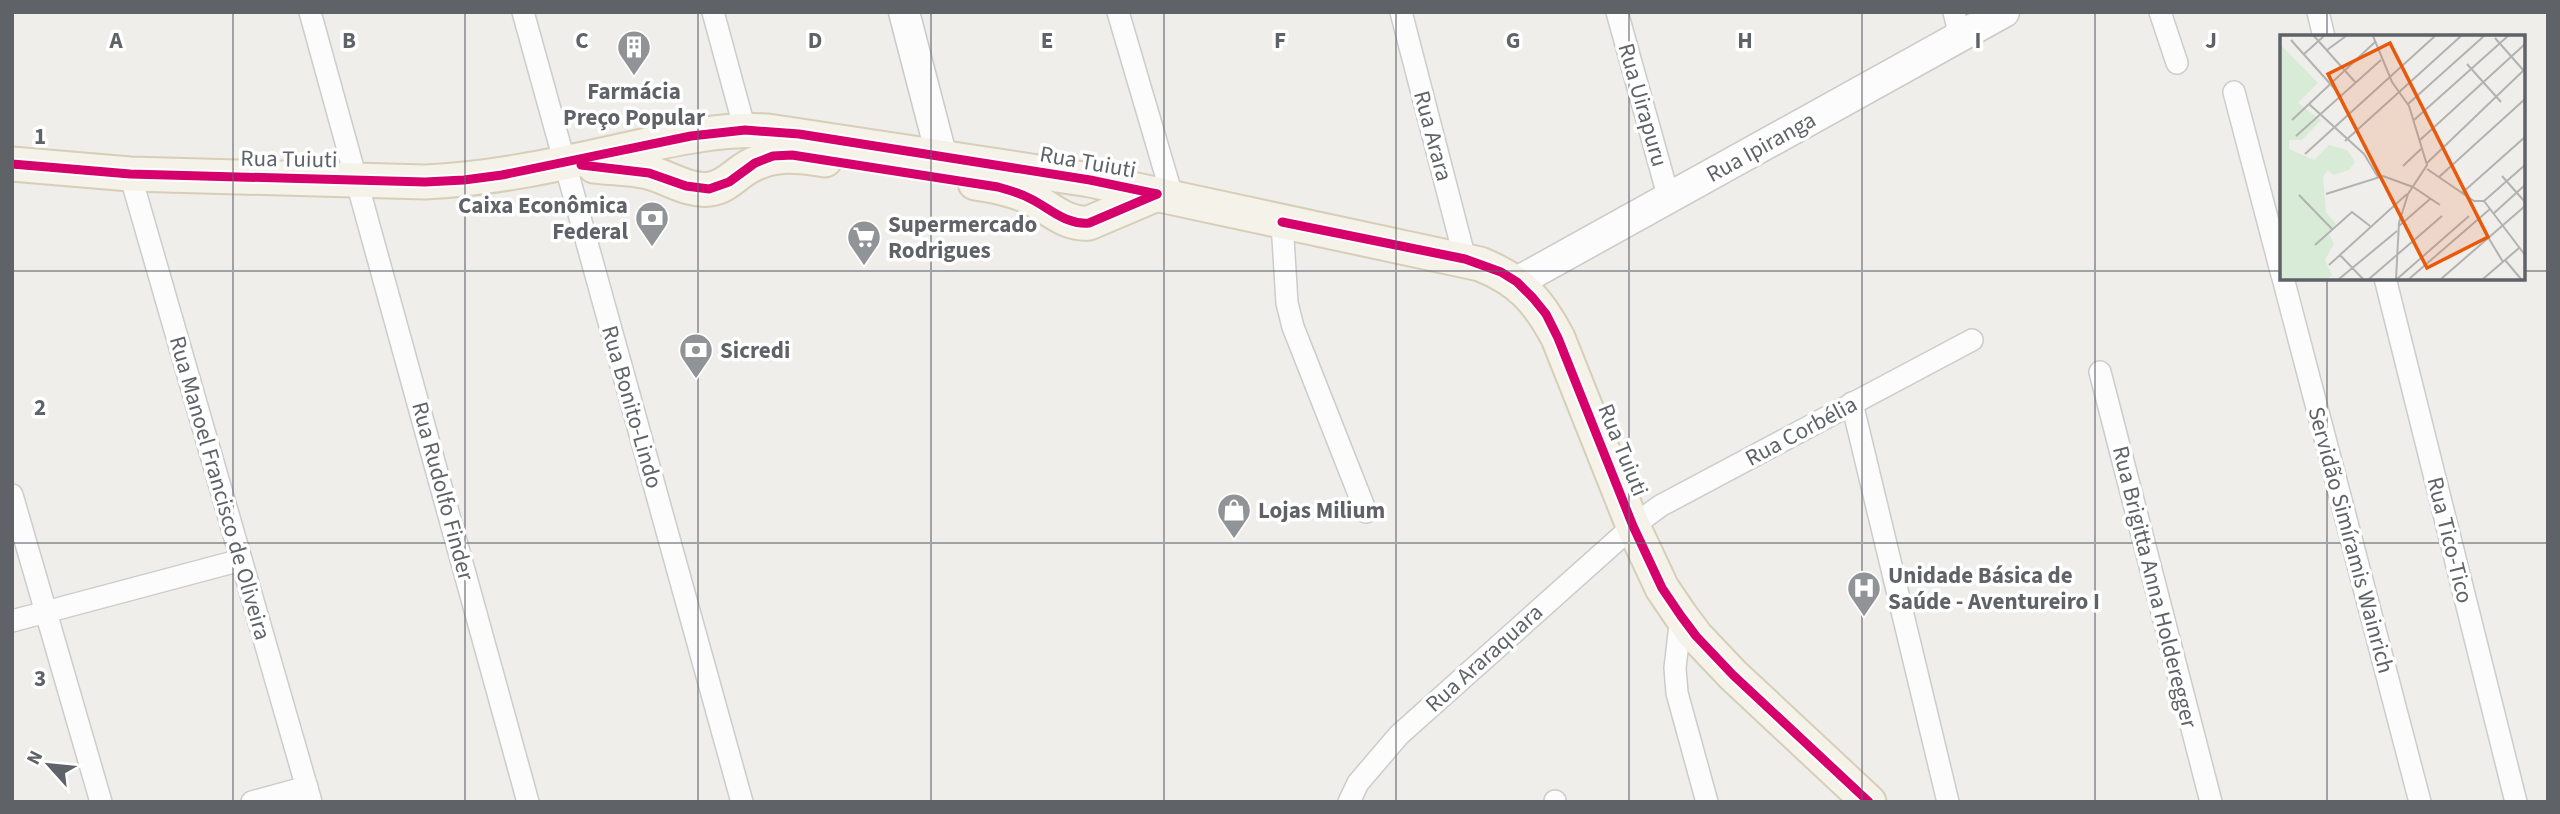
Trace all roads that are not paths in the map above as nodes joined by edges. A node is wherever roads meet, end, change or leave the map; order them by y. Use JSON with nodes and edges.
{"nodes":[{"id":1,"x":310,"y":12,"type":"edge"},
{"id":2,"x":523,"y":12,"type":"edge"},
{"id":3,"x":713,"y":12,"type":"edge"},
{"id":4,"x":904,"y":12,"type":"edge"},
{"id":5,"x":1118,"y":12,"type":"edge"},
{"id":6,"x":1401,"y":12,"type":"edge"},
{"id":7,"x":1616,"y":12,"type":"edge"},
{"id":8,"x":2004,"y":12,"type":"edge"},
{"id":9,"x":2160,"y":12,"type":"edge"},
{"id":10,"x":2318,"y":12,"type":"edge"},
{"id":11,"x":1957,"y":24,"type":"edge"},
{"id":12,"x":2324,"y":35,"type":"edge"},
{"id":13,"x":2177,"y":63,"type":"dead end"},
{"id":14,"x":2234,"y":92,"type":"dead end"},
{"id":15,"x":745,"y":130,"type":"junction"},
{"id":16,"x":691,"y":136,"type":"junction"},
{"id":17,"x":942,"y":158,"type":"junction"},
{"id":18,"x":12,"y":164,"type":"edge"},
{"id":19,"x":564,"y":164,"type":"junction"},
{"id":20,"x":130,"y":174,"type":"junction"},
{"id":21,"x":357,"y":180,"type":"junction"},
{"id":22,"x":1090,"y":180,"type":"junction"},
{"id":23,"x":697,"y":189,"type":"junction"},
{"id":24,"x":1165,"y":197,"type":"junction"},
{"id":25,"x":1669,"y":198,"type":"junction"},
{"id":26,"x":2274,"y":210,"type":"edge"},
{"id":27,"x":1282,"y":222,"type":"junction"},
{"id":28,"x":1089,"y":223,"type":"junction"},
{"id":29,"x":1465,"y":259,"type":"junction"},
{"id":30,"x":2280,"y":260,"type":"edge"},
{"id":31,"x":2283,"y":280,"type":"edge"},
{"id":32,"x":2386,"y":280,"type":"edge"},
{"id":33,"x":1517,"y":282,"type":"junction"},
{"id":34,"x":1972,"y":340,"type":"dead end"},
{"id":35,"x":2100,"y":372,"type":"dead end"},
{"id":36,"x":1853,"y":403,"type":"junction"},
{"id":37,"x":12,"y":495,"type":"edge"},
{"id":38,"x":1366,"y":512,"type":"dead end"},
{"id":39,"x":1633,"y":526,"type":"junction"},
{"id":40,"x":241,"y":560,"type":"junction"},
{"id":41,"x":46,"y":612,"type":"junction"},
{"id":42,"x":1681,"y":616,"type":"junction"},
{"id":43,"x":12,"y":621,"type":"edge"},
{"id":44,"x":309,"y":794,"type":"edge"},
{"id":45,"x":101,"y":802,"type":"edge"},
{"id":46,"x":252,"y":802,"type":"edge"},
{"id":47,"x":528,"y":802,"type":"edge"},
{"id":48,"x":741,"y":802,"type":"edge"},
{"id":49,"x":1349,"y":802,"type":"edge"},
{"id":50,"x":1707,"y":802,"type":"edge"},
{"id":51,"x":1869,"y":802,"type":"edge"},
{"id":52,"x":1948,"y":802,"type":"edge"},
{"id":53,"x":2211,"y":802,"type":"edge"},
{"id":54,"x":2420,"y":802,"type":"edge"},
{"id":55,"x":2516,"y":802,"type":"edge"}],
"edges":[{"from":1,"to":21,"type":"street","name":"Rua Rudolfo Finder"},
{"from":2,"to":19,"type":"street","name":"Rua Bonito-Lindo"},
{"from":3,"to":15,"type":"street"},
{"from":4,"to":17,"type":"street"},
{"from":5,"to":24,"type":"street"},
{"from":6,"to":29,"type":"street","name":"Rua Arara"},
{"from":7,"to":25,"type":"street","name":"Rua Uirapuru"},
{"from":8,"to":11,"type":"street","name":"Rua Ipiranga"},
{"from":9,"to":13,"type":"street"},
{"from":10,"to":12,"type":"street"},
{"from":11,"to":25,"type":"street","name":"Rua Ipiranga"},
{"from":14,"to":26,"type":"street","name":"Servidão Simíramis Wainrich"},
{"from":15,"to":16,"type":"main road","name":"Rua Tuiuti"},
{"from":15,"to":17,"type":"main road","name":"Rua Tuiuti"},
{"from":16,"to":19,"type":"main road","name":"Rua Tuiuti"},
{"from":16,"to":23,"type":"main road"},
{"from":17,"to":22,"type":"main road","name":"Rua Tuiuti"},
{"from":18,"to":20,"type":"main road","name":"Rua Tuiuti"},
{"from":19,"to":21,"type":"main road","name":"Rua Tuiuti"},
{"from":19,"to":23,"type":"main road","name":"Rua Tuiuti"},
{"from":19,"to":48,"type":"street","name":"Rua Bonito-Lindo"},
{"from":20,"to":21,"type":"main road","name":"Rua Tuiuti"},
{"from":20,"to":40,"type":"street","name":"Rua Manoel Francisco de Oliveira"},
{"from":21,"to":47,"type":"street","name":"Rua Rudolfo Finder"},
{"from":22,"to":24,"type":"main road","name":"Rua Tuiuti"},
{"from":22,"to":28,"type":"main road"},
{"from":23,"to":28,"type":"main road","name":"Rua Tuiuti"},
{"from":24,"to":27,"type":"main road","name":"Rua Tuiuti"},
{"from":24,"to":28,"type":"main road","name":"Rua Tuiuti"},
{"from":25,"to":33,"type":"street","name":"Rua Ipiranga"},
{"from":26,"to":30,"type":"street","name":"Servidão Simíramis Wainrich"},
{"from":27,"to":29,"type":"main road","name":"Rua Tuiuti"},
{"from":27,"to":38,"type":"street"},
{"from":29,"to":33,"type":"main road","name":"Rua Tuiuti"},
{"from":31,"to":54,"type":"street","name":"Servidão Simíramis Wainrich"},
{"from":32,"to":55,"type":"street","name":"Rua Tico-Tico"},
{"from":33,"to":39,"type":"main road","name":"Rua Tuiuti"},
{"from":34,"to":36,"type":"street","name":"Rua Corbélia"},
{"from":35,"to":53,"type":"street","name":"Rua Brigitta Anna Holderegger"},
{"from":36,"to":39,"type":"street","name":"Rua Corbélia"},
{"from":36,"to":52,"type":"street"},
{"from":37,"to":41,"type":"street"},
{"from":39,"to":42,"type":"main road","name":"Rua Tuiuti"},
{"from":39,"to":49,"type":"street","name":"Rua Araraquara"},
{"from":40,"to":41,"type":"street"},
{"from":40,"to":44,"type":"street","name":"Rua Manoel Francisco de Oliveira"},
{"from":41,"to":43,"type":"street"},
{"from":41,"to":45,"type":"street"},
{"from":42,"to":50,"type":"street"},
{"from":42,"to":51,"type":"main road","name":"Rua Tuiuti"},
{"from":44,"to":46,"type":"street"}]}
